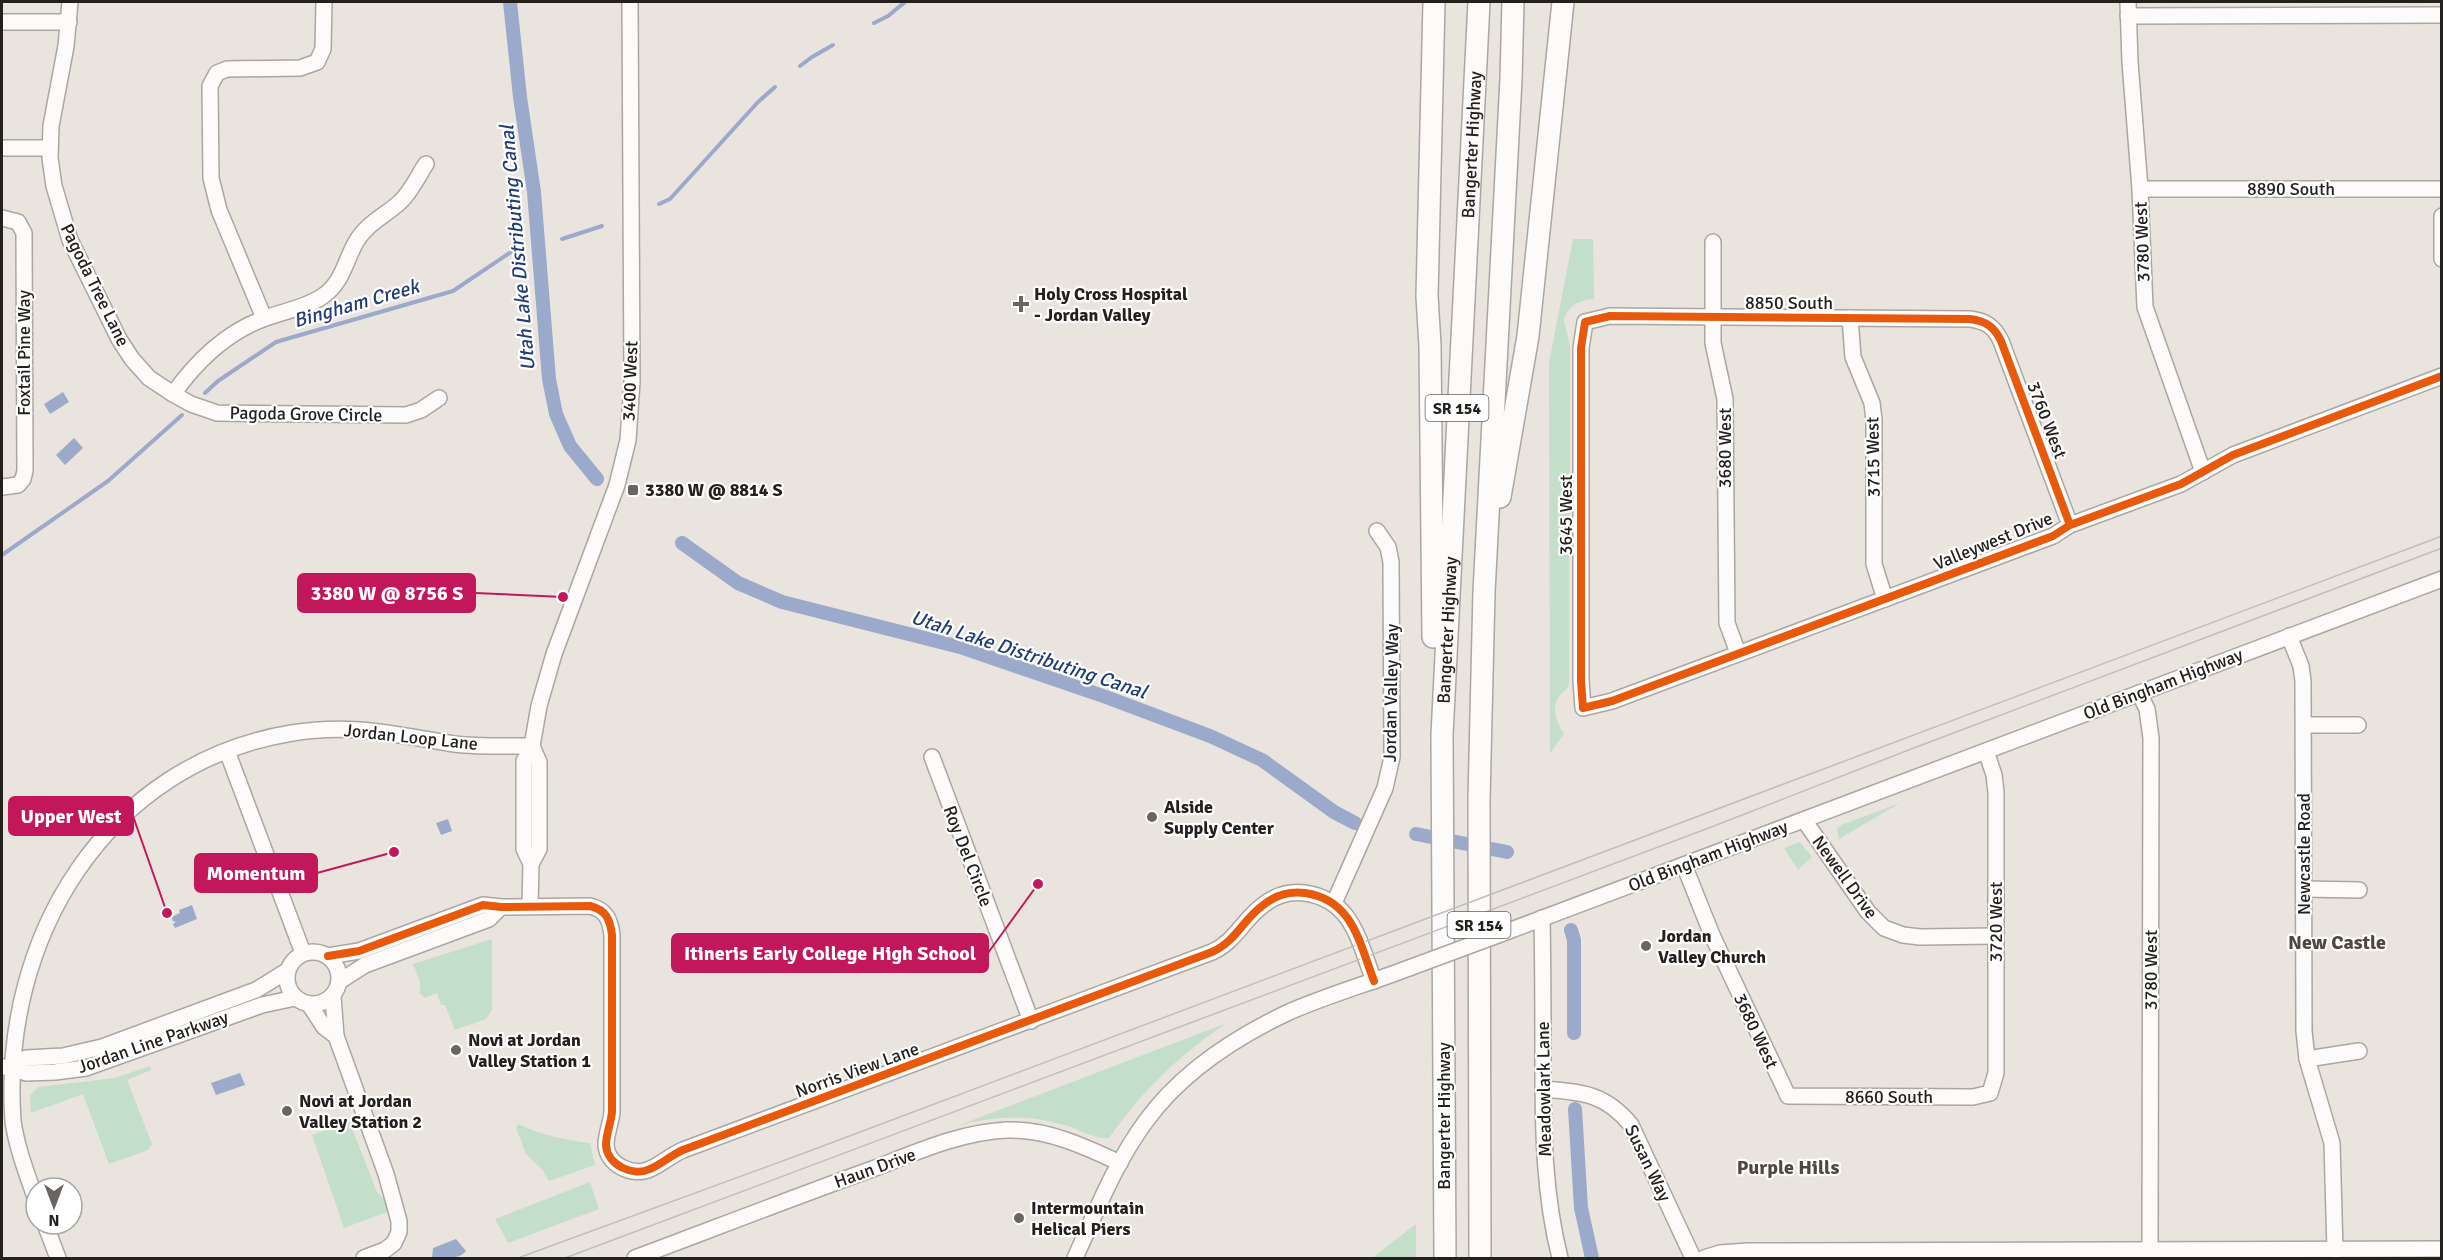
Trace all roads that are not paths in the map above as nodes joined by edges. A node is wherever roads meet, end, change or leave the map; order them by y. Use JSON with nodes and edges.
{"nodes":[{"id":1,"x":70,"y":2,"type":"edge"},
{"id":2,"x":324,"y":2,"type":"edge"},
{"id":3,"x":630,"y":2,"type":"edge"},
{"id":4,"x":1434,"y":2,"type":"edge"},
{"id":5,"x":1479,"y":2,"type":"edge"},
{"id":6,"x":1513,"y":2,"type":"edge"},
{"id":7,"x":1563,"y":2,"type":"edge"},
{"id":8,"x":2302,"y":8,"type":"edge"},
{"id":9,"x":2128,"y":9,"type":"edge"},
{"id":10,"x":2442,"y":15,"type":"edge"},
{"id":11,"x":2,"y":22,"type":"edge"},
{"id":12,"x":69,"y":22,"type":"junction"},
{"id":13,"x":2,"y":148,"type":"edge"},
{"id":14,"x":50,"y":148,"type":"junction"},
{"id":15,"x":426,"y":164,"type":"dead end"},
{"id":16,"x":2140,"y":189,"type":"junction"},
{"id":17,"x":2442,"y":189,"type":"edge"},
{"id":18,"x":2442,"y":216,"type":"edge"},
{"id":19,"x":2,"y":218,"type":"edge"},
{"id":20,"x":1713,"y":242,"type":"dead end"},
{"id":21,"x":2442,"y":259,"type":"edge"},
{"id":22,"x":1712,"y":317,"type":"junction"},
{"id":23,"x":264,"y":318,"type":"junction"},
{"id":24,"x":1850,"y":318,"type":"junction"},
{"id":25,"x":1585,"y":322,"type":"joint"},
{"id":26,"x":1992,"y":327,"type":"joint"},
{"id":27,"x":2442,"y":376,"type":"edge"},
{"id":28,"x":173,"y":394,"type":"junction"},
{"id":29,"x":439,"y":398,"type":"dead end"},
{"id":30,"x":2203,"y":472,"type":"junction"},
{"id":31,"x":2,"y":487,"type":"edge"},
{"id":32,"x":2070,"y":525,"type":"junction"},
{"id":33,"x":1377,"y":531,"type":"dead end"},
{"id":34,"x":2442,"y":579,"type":"edge"},
{"id":35,"x":1484,"y":592,"type":"junction"},
{"id":36,"x":1885,"y":598,"type":"junction"},
{"id":37,"x":2289,"y":636,"type":"junction"},
{"id":38,"x":1738,"y":653,"type":"junction"},
{"id":39,"x":2139,"y":693,"type":"junction"},
{"id":40,"x":1444,"y":699,"type":"junction"},
{"id":41,"x":1583,"y":708,"type":"joint"},
{"id":42,"x":2304,"y":725,"type":"junction"},
{"id":43,"x":2358,"y":725,"type":"dead end"},
{"id":44,"x":532,"y":746,"type":"junction"},
{"id":45,"x":228,"y":751,"type":"junction"},
{"id":46,"x":1986,"y":751,"type":"junction"},
{"id":47,"x":932,"y":758,"type":"dead end"},
{"id":48,"x":1804,"y":820,"type":"junction"},
{"id":49,"x":1684,"y":865,"type":"junction"},
{"id":50,"x":2304,"y":889,"type":"junction"},
{"id":51,"x":2359,"y":890,"type":"dead end"},
{"id":52,"x":1334,"y":903,"type":"junction"},
{"id":53,"x":530,"y":906,"type":"junction"},
{"id":54,"x":501,"y":907,"type":"junction"},
{"id":55,"x":1542,"y":918,"type":"junction"},
{"id":56,"x":1996,"y":936,"type":"junction"},
{"id":57,"x":303,"y":953,"type":"junction"},
{"id":58,"x":328,"y":956,"type":"junction"},
{"id":59,"x":287,"y":971,"type":"junction"},
{"id":60,"x":340,"y":981,"type":"junction"},
{"id":61,"x":1374,"y":981,"type":"junction"},
{"id":62,"x":333,"y":996,"type":"junction"},
{"id":63,"x":302,"y":1001,"type":"junction"},
{"id":64,"x":1031,"y":1021,"type":"junction"},
{"id":65,"x":336,"y":1036,"type":"junction"},
{"id":66,"x":2359,"y":1051,"type":"dead end"},
{"id":67,"x":2307,"y":1059,"type":"junction"},
{"id":68,"x":5,"y":1067,"type":"edge"},
{"id":69,"x":1543,"y":1089,"type":"junction"},
{"id":70,"x":1990,"y":1093,"type":"joint"},
{"id":71,"x":1788,"y":1095,"type":"joint"},
{"id":72,"x":1120,"y":1163,"type":"junction"},
{"id":73,"x":28,"y":1176,"type":"edge"},
{"id":74,"x":50,"y":1236,"type":"edge"},
{"id":75,"x":2150,"y":1249,"type":"junction"},
{"id":76,"x":2442,"y":1249,"type":"edge"},
{"id":77,"x":2335,"y":1250,"type":"junction"},
{"id":78,"x":58,"y":1258,"type":"edge"},
{"id":79,"x":364,"y":1258,"type":"edge"},
{"id":80,"x":635,"y":1258,"type":"edge"},
{"id":81,"x":1074,"y":1258,"type":"edge"},
{"id":82,"x":1445,"y":1258,"type":"edge"},
{"id":83,"x":1480,"y":1258,"type":"edge"},
{"id":84,"x":1560,"y":1258,"type":"edge"},
{"id":85,"x":1693,"y":1258,"type":"edge"},
{"id":86,"x":1704,"y":1258,"type":"edge"}],
"edges":[{"from":1,"to":12,"type":"street","name":"Pagoda Tree Lane"},
{"from":2,"to":23,"type":"street"},
{"from":3,"to":44,"type":"street","name":"3400 West"},
{"from":4,"to":40,"type":"highway"},
{"from":5,"to":40,"type":"highway","name":"Bangerter Highway","number":"SR 154"},
{"from":6,"to":35,"type":"highway","name":"Bangerter Highway","number":"SR 154"},
{"from":7,"to":35,"type":"highway"},
{"from":8,"to":9,"type":"street"},
{"from":8,"to":10,"type":"street"},
{"from":9,"to":16,"type":"street","name":"3780 West"},
{"from":11,"to":12,"type":"street"},
{"from":12,"to":14,"type":"street","name":"Pagoda Tree Lane"},
{"from":13,"to":14,"type":"street"},
{"from":14,"to":28,"type":"street","name":"Pagoda Tree Lane"},
{"from":15,"to":23,"type":"street"},
{"from":16,"to":17,"type":"street","name":"8890 South"},
{"from":16,"to":30,"type":"street","name":"3780 West"},
{"from":18,"to":21,"type":"street"},
{"from":19,"to":31,"type":"street","name":"Foxtail Pine Way"},
{"from":20,"to":22,"type":"street","name":"3680 West"},
{"from":22,"to":24,"type":"street","name":"8850 South"},
{"from":22,"to":25,"type":"street","name":"8850 South"},
{"from":22,"to":38,"type":"street","name":"3680 West"},
{"from":23,"to":28,"type":"street"},
{"from":24,"to":26,"type":"street","name":"8850 South"},
{"from":24,"to":36,"type":"street","name":"3715 West"},
{"from":25,"to":41,"type":"street","name":"3645 West"},
{"from":26,"to":32,"type":"street","name":"3760 West"},
{"from":27,"to":30,"type":"street","name":"Valleywest Drive"},
{"from":28,"to":29,"type":"street","name":"Pagoda Grove Circle"},
{"from":30,"to":32,"type":"street","name":"Valleywest Drive"},
{"from":32,"to":36,"type":"street","name":"Valleywest Drive"},
{"from":33,"to":52,"type":"street","name":"Jordan Valley Way"},
{"from":34,"to":37,"type":"street","name":"Old Bingham Highway"},
{"from":35,"to":83,"type":"highway","name":"Bangerter Highway","number":"SR 154"},
{"from":36,"to":38,"type":"street","name":"Valleywest Drive"},
{"from":37,"to":39,"type":"street","name":"Old Bingham Highway"},
{"from":37,"to":42,"type":"street","name":"Newcastle Road"},
{"from":38,"to":41,"type":"street","name":"Valleywest Drive"},
{"from":39,"to":46,"type":"street","name":"Old Bingham Highway"},
{"from":39,"to":75,"type":"street","name":"3780 West"},
{"from":40,"to":82,"type":"highway","name":"Bangerter Highway","number":"SR 154"},
{"from":42,"to":43,"type":"street"},
{"from":42,"to":50,"type":"street","name":"Newcastle Road"},
{"from":44,"to":45,"type":"street","name":"Jordan Loop Lane"},
{"from":44,"to":53,"type":"street","name":"3400 West"},
{"from":45,"to":57,"type":"street"},
{"from":45,"to":68,"type":"street","name":"Jordan Loop Lane"},
{"from":46,"to":48,"type":"street","name":"Old Bingham Highway"},
{"from":46,"to":56,"type":"street","name":"3720 West"},
{"from":47,"to":64,"type":"street","name":"Roy Del Circle"},
{"from":48,"to":49,"type":"street","name":"Old Bingham Highway"},
{"from":48,"to":56,"type":"street","name":"Newell Drive"},
{"from":49,"to":55,"type":"street","name":"Old Bingham Highway"},
{"from":49,"to":71,"type":"street","name":"3680 West"},
{"from":50,"to":51,"type":"street"},
{"from":50,"to":67,"type":"street","name":"Newcastle Road"},
{"from":52,"to":61,"type":"street"},
{"from":52,"to":64,"type":"street","name":"Norris View Lane"},
{"from":53,"to":54,"type":"street"},
{"from":53,"to":64,"type":"street","name":"Norris View Lane"},
{"from":54,"to":58,"type":"street"},
{"from":54,"to":60,"type":"street"},
{"from":55,"to":61,"type":"street","name":"Old Bingham Highway","bridge":true},
{"from":55,"to":69,"type":"street","name":"Meadowlark Lane"},
{"from":56,"to":70,"type":"street","name":"3720 West"},
{"from":57,"to":58,"type":"street"},
{"from":57,"to":59,"type":"street"},
{"from":58,"to":60,"type":"street"},
{"from":59,"to":63,"type":"street"},
{"from":59,"to":68,"type":"street","name":"Jordan Line Parkway"},
{"from":60,"to":62,"type":"street"},
{"from":61,"to":72,"type":"street","name":"Old Bingham Highway"},
{"from":62,"to":63,"type":"street"},
{"from":62,"to":65,"type":"street"},
{"from":63,"to":65,"type":"street"},
{"from":63,"to":68,"type":"street","name":"Jordan Line Parkway"},
{"from":65,"to":79,"type":"street"},
{"from":66,"to":67,"type":"street"},
{"from":67,"to":77,"type":"street","name":"Newcastle Road"},
{"from":68,"to":73,"type":"street","name":"Jordan Loop Lane"},
{"from":69,"to":84,"type":"street","name":"Meadowlark Lane"},
{"from":69,"to":85,"type":"street","name":"Susan Way"},
{"from":70,"to":71,"type":"street","name":"8660 South"},
{"from":72,"to":80,"type":"street","name":"Haun Drive"},
{"from":72,"to":81,"type":"street","name":"Old Bingham Highway"},
{"from":74,"to":78,"type":"street"},
{"from":75,"to":77,"type":"street"},
{"from":75,"to":86,"type":"street"},
{"from":76,"to":77,"type":"street"}]}
